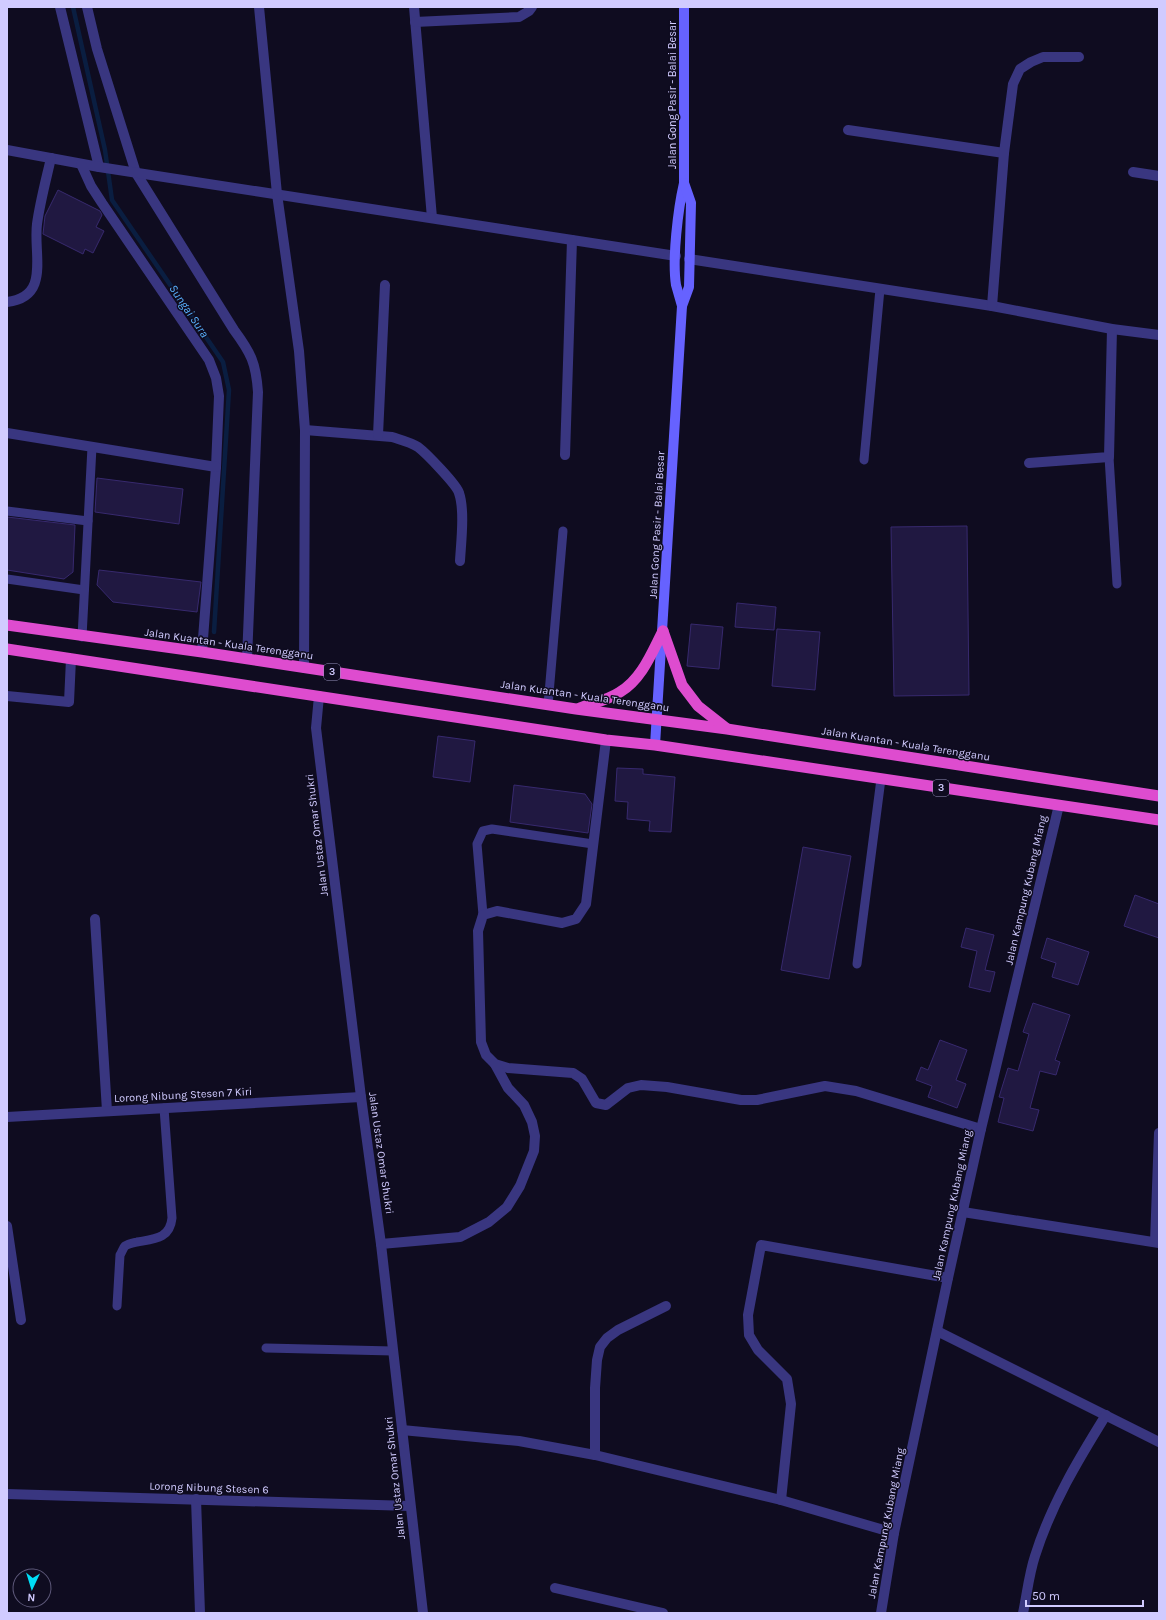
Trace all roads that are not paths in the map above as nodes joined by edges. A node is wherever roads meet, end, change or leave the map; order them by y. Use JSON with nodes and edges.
{"nodes":[{"id":1,"x":60,"y":7,"type":"edge"},
{"id":2,"x":87,"y":7,"type":"edge"},
{"id":3,"x":259,"y":7,"type":"edge"},
{"id":4,"x":414,"y":7,"type":"edge"},
{"id":5,"x":532,"y":7,"type":"edge"},
{"id":6,"x":684,"y":7,"type":"edge"},
{"id":7,"x":415,"y":22,"type":"junction"},
{"id":8,"x":1080,"y":57,"type":"dead end"},
{"id":9,"x":848,"y":130,"type":"dead end"},
{"id":10,"x":7,"y":150,"type":"edge"},
{"id":11,"x":1004,"y":154,"type":"junction"},
{"id":12,"x":51,"y":158,"type":"junction"},
{"id":13,"x":81,"y":164,"type":"junction"},
{"id":14,"x":101,"y":168,"type":"junction"},
{"id":15,"x":1133,"y":172,"type":"dead end"},
{"id":16,"x":136,"y":173,"type":"junction"},
{"id":17,"x":1159,"y":176,"type":"edge"},
{"id":18,"x":684,"y":183,"type":"junction"},
{"id":19,"x":277,"y":194,"type":"junction"},
{"id":20,"x":432,"y":218,"type":"junction"},
{"id":21,"x":572,"y":240,"type":"junction"},
{"id":22,"x":676,"y":256,"type":"junction"},
{"id":23,"x":689,"y":259,"type":"junction"},
{"id":24,"x":385,"y":285,"type":"dead end"},
{"id":25,"x":880,"y":289,"type":"junction"},
{"id":26,"x":7,"y":302,"type":"edge"},
{"id":27,"x":682,"y":306,"type":"junction"},
{"id":28,"x":992,"y":306,"type":"junction"},
{"id":29,"x":1112,"y":328,"type":"junction"},
{"id":30,"x":1159,"y":335,"type":"edge"},
{"id":31,"x":305,"y":430,"type":"junction"},
{"id":32,"x":7,"y":433,"type":"edge"},
{"id":33,"x":378,"y":435,"type":"junction"},
{"id":34,"x":92,"y":447,"type":"junction"},
{"id":35,"x":565,"y":455,"type":"dead end"},
{"id":36,"x":1109,"y":457,"type":"junction"},
{"id":37,"x":864,"y":460,"type":"dead end"},
{"id":38,"x":1029,"y":463,"type":"dead end"},
{"id":39,"x":216,"y":467,"type":"junction"},
{"id":40,"x":7,"y":511,"type":"edge"},
{"id":41,"x":88,"y":521,"type":"junction"},
{"id":42,"x":563,"y":531,"type":"dead end"},
{"id":43,"x":460,"y":561,"type":"dead end"},
{"id":44,"x":7,"y":580,"type":"edge"},
{"id":45,"x":1117,"y":584,"type":"dead end"},
{"id":46,"x":84,"y":590,"type":"junction"},
{"id":47,"x":7,"y":625,"type":"edge"},
{"id":48,"x":663,"y":631,"type":"junction"},
{"id":49,"x":82,"y":636,"type":"junction"},
{"id":50,"x":7,"y":649,"type":"edge"},
{"id":51,"x":202,"y":652,"type":"junction"},
{"id":52,"x":71,"y":659,"type":"junction"},
{"id":53,"x":247,"y":660,"type":"junction"},
{"id":54,"x":304,"y":668,"type":"junction"},
{"id":55,"x":7,"y":696,"type":"edge"},
{"id":56,"x":319,"y":696,"type":"junction"},
{"id":57,"x":548,"y":705,"type":"junction"},
{"id":58,"x":576,"y":709,"type":"junction"},
{"id":59,"x":657,"y":719,"type":"junction"},
{"id":60,"x":727,"y":729,"type":"junction"},
{"id":61,"x":606,"y":740,"type":"junction"},
{"id":62,"x":655,"y":745,"type":"junction"},
{"id":63,"x":881,"y":779,"type":"junction"},
{"id":64,"x":1159,"y":796,"type":"edge"},
{"id":65,"x":1058,"y":805,"type":"junction"},
{"id":66,"x":1159,"y":820,"type":"edge"},
{"id":67,"x":593,"y":844,"type":"junction"},
{"id":68,"x":483,"y":915,"type":"junction"},
{"id":69,"x":95,"y":919,"type":"dead end"},
{"id":70,"x":856,"y":964,"type":"dead end"},
{"id":71,"x":495,"y":1064,"type":"junction"},
{"id":72,"x":361,"y":1097,"type":"junction"},
{"id":73,"x":164,"y":1108,"type":"junction"},
{"id":74,"x":107,"y":1112,"type":"junction"},
{"id":75,"x":7,"y":1117,"type":"edge"},
{"id":76,"x":981,"y":1129,"type":"junction"},
{"id":77,"x":1159,"y":1133,"type":"edge"},
{"id":78,"x":964,"y":1212,"type":"junction"},
{"id":79,"x":7,"y":1226,"type":"edge"},
{"id":80,"x":1157,"y":1242,"type":"edge"},
{"id":81,"x":381,"y":1244,"type":"junction"},
{"id":82,"x":948,"y":1278,"type":"junction"},
{"id":83,"x":117,"y":1306,"type":"dead end"},
{"id":84,"x":666,"y":1306,"type":"dead end"},
{"id":85,"x":21,"y":1320,"type":"dead end"},
{"id":86,"x":937,"y":1331,"type":"junction"},
{"id":87,"x":266,"y":1348,"type":"dead end"},
{"id":88,"x":393,"y":1351,"type":"junction"},
{"id":89,"x":1106,"y":1414,"type":"junction"},
{"id":90,"x":402,"y":1430,"type":"junction"},
{"id":91,"x":1159,"y":1442,"type":"edge"},
{"id":92,"x":595,"y":1455,"type":"junction"},
{"id":93,"x":7,"y":1494,"type":"edge"},
{"id":94,"x":196,"y":1499,"type":"junction"},
{"id":95,"x":781,"y":1500,"type":"junction"},
{"id":96,"x":410,"y":1506,"type":"junction"},
{"id":97,"x":894,"y":1533,"type":"junction"},
{"id":98,"x":555,"y":1588,"type":"dead end"},
{"id":99,"x":200,"y":1613,"type":"edge"},
{"id":100,"x":423,"y":1613,"type":"edge"},
{"id":101,"x":663,"y":1613,"type":"edge"},
{"id":102,"x":882,"y":1613,"type":"edge"},
{"id":103,"x":1023,"y":1613,"type":"edge"}],
"edges":[{"from":1,"to":14,"type":"street"},
{"from":2,"to":16,"type":"street"},
{"from":3,"to":19,"type":"street"},
{"from":4,"to":7,"type":"street"},
{"from":5,"to":7,"type":"street"},
{"from":6,"to":18,"type":"main road","name":"Jalan Gong Pasir - Balai Besar"},
{"from":7,"to":20,"type":"street"},
{"from":8,"to":11,"type":"street"},
{"from":9,"to":11,"type":"street"},
{"from":10,"to":12,"type":"street"},
{"from":11,"to":28,"type":"street"},
{"from":12,"to":13,"type":"street"},
{"from":12,"to":26,"type":"street"},
{"from":13,"to":14,"type":"street"},
{"from":13,"to":39,"type":"street"},
{"from":14,"to":16,"type":"street"},
{"from":15,"to":17,"type":"street"},
{"from":16,"to":19,"type":"street"},
{"from":16,"to":53,"type":"street"},
{"from":18,"to":22,"type":"main road","name":"Jalan Gong Pasir - Balai Besar"},
{"from":18,"to":23,"type":"main road","name":"Jalan Gong Pasir - Balai Besar"},
{"from":19,"to":20,"type":"street"},
{"from":19,"to":31,"type":"street"},
{"from":20,"to":21,"type":"street"},
{"from":21,"to":22,"type":"street"},
{"from":21,"to":35,"type":"street"},
{"from":22,"to":27,"type":"main road","name":"Jalan Gong Pasir - Balai Besar"},
{"from":23,"to":25,"type":"street"},
{"from":23,"to":27,"type":"main road","name":"Jalan Gong Pasir - Balai Besar"},
{"from":24,"to":33,"type":"street"},
{"from":25,"to":28,"type":"street"},
{"from":25,"to":37,"type":"lane"},
{"from":27,"to":48,"type":"main road","name":"Jalan Gong Pasir - Balai Besar"},
{"from":28,"to":29,"type":"street"},
{"from":29,"to":30,"type":"street"},
{"from":29,"to":36,"type":"street"},
{"from":31,"to":33,"type":"street"},
{"from":31,"to":54,"type":"street"},
{"from":32,"to":34,"type":"street"},
{"from":33,"to":43,"type":"street"},
{"from":34,"to":39,"type":"street"},
{"from":34,"to":41,"type":"lane"},
{"from":36,"to":38,"type":"street"},
{"from":36,"to":45,"type":"lane"},
{"from":39,"to":51,"type":"street"},
{"from":40,"to":41,"type":"lane"},
{"from":41,"to":46,"type":"lane"},
{"from":42,"to":57,"type":"lane"},
{"from":44,"to":46,"type":"lane"},
{"from":46,"to":49,"type":"lane"},
{"from":47,"to":49,"type":"highway","name":"Jalan Kuantan - Kuala Terengganu","number":"3"},
{"from":48,"to":58,"type":"highway"},
{"from":48,"to":59,"type":"main road","name":"Jalan Gong Pasir - Balai Besar"},
{"from":48,"to":60,"type":"highway"},
{"from":49,"to":51,"type":"highway","name":"Jalan Kuantan - Kuala Terengganu","number":"3"},
{"from":50,"to":52,"type":"highway","number":"3"},
{"from":51,"to":53,"type":"highway","name":"Jalan Kuantan - Kuala Terengganu","number":"3"},
{"from":52,"to":55,"type":"street"},
{"from":52,"to":56,"type":"highway","number":"3"},
{"from":53,"to":54,"type":"highway","name":"Jalan Kuantan - Kuala Terengganu","number":"3"},
{"from":54,"to":57,"type":"highway","name":"Jalan Kuantan - Kuala Terengganu","number":"3"},
{"from":56,"to":61,"type":"highway","number":"3"},
{"from":56,"to":72,"type":"street","name":"Jalan Ustaz Omar Shukri"},
{"from":57,"to":58,"type":"highway","name":"Jalan Kuantan - Kuala Terengganu","number":"3"},
{"from":58,"to":59,"type":"highway","name":"Jalan Kuantan - Kuala Terengganu","number":"3"},
{"from":59,"to":60,"type":"highway","name":"Jalan Kuantan - Kuala Terengganu","number":"3"},
{"from":59,"to":62,"type":"main road","name":"Jalan Gong Pasir - Balai Besar"},
{"from":60,"to":64,"type":"highway","name":"Jalan Kuantan - Kuala Terengganu","number":"3"},
{"from":61,"to":62,"type":"highway","number":"3"},
{"from":61,"to":67,"type":"street"},
{"from":62,"to":63,"type":"highway","number":"3"},
{"from":63,"to":65,"type":"highway","number":"3"},
{"from":63,"to":70,"type":"lane"},
{"from":65,"to":66,"type":"highway","number":"3"},
{"from":65,"to":76,"type":"street","name":"Jalan Kampung Kubang Miang"},
{"from":67,"to":68,"type":"street"},
{"from":67,"to":68,"type":"lane"},
{"from":68,"to":71,"type":"street"},
{"from":69,"to":74,"type":"street"},
{"from":71,"to":76,"type":"street"},
{"from":71,"to":81,"type":"street"},
{"from":72,"to":73,"type":"street","name":"Lorong Nibung Stesen 7 Kiri"},
{"from":72,"to":81,"type":"street","name":"Jalan Ustaz Omar Shukri"},
{"from":73,"to":74,"type":"street","name":"Lorong Nibung Stesen 7 Kiri"},
{"from":73,"to":83,"type":"lane"},
{"from":74,"to":75,"type":"street","name":"Lorong Nibung Stesen 7 Kiri"},
{"from":76,"to":78,"type":"street","name":"Jalan Kampung Kubang Miang"},
{"from":77,"to":80,"type":"street"},
{"from":78,"to":80,"type":"street"},
{"from":78,"to":82,"type":"street","name":"Jalan Kampung Kubang Miang"},
{"from":79,"to":85,"type":"street"},
{"from":81,"to":88,"type":"street","name":"Jalan Ustaz Omar Shukri"},
{"from":82,"to":86,"type":"street","name":"Jalan Kampung Kubang Miang"},
{"from":82,"to":95,"type":"street"},
{"from":84,"to":92,"type":"street"},
{"from":86,"to":89,"type":"street"},
{"from":86,"to":97,"type":"street","name":"Jalan Kampung Kubang Miang"},
{"from":87,"to":88,"type":"lane"},
{"from":88,"to":90,"type":"street","name":"Jalan Ustaz Omar Shukri"},
{"from":89,"to":91,"type":"street"},
{"from":89,"to":103,"type":"street"},
{"from":90,"to":92,"type":"street"},
{"from":90,"to":96,"type":"street","name":"Jalan Ustaz Omar Shukri"},
{"from":92,"to":95,"type":"street"},
{"from":93,"to":94,"type":"street","name":"Lorong Nibung Stesen 6"},
{"from":94,"to":96,"type":"street","name":"Lorong Nibung Stesen 6"},
{"from":94,"to":99,"type":"street"},
{"from":95,"to":97,"type":"street"},
{"from":96,"to":100,"type":"street","name":"Jalan Ustaz Omar Shukri"},
{"from":97,"to":102,"type":"street","name":"Jalan Kampung Kubang Miang"},
{"from":98,"to":101,"type":"street"}]}
